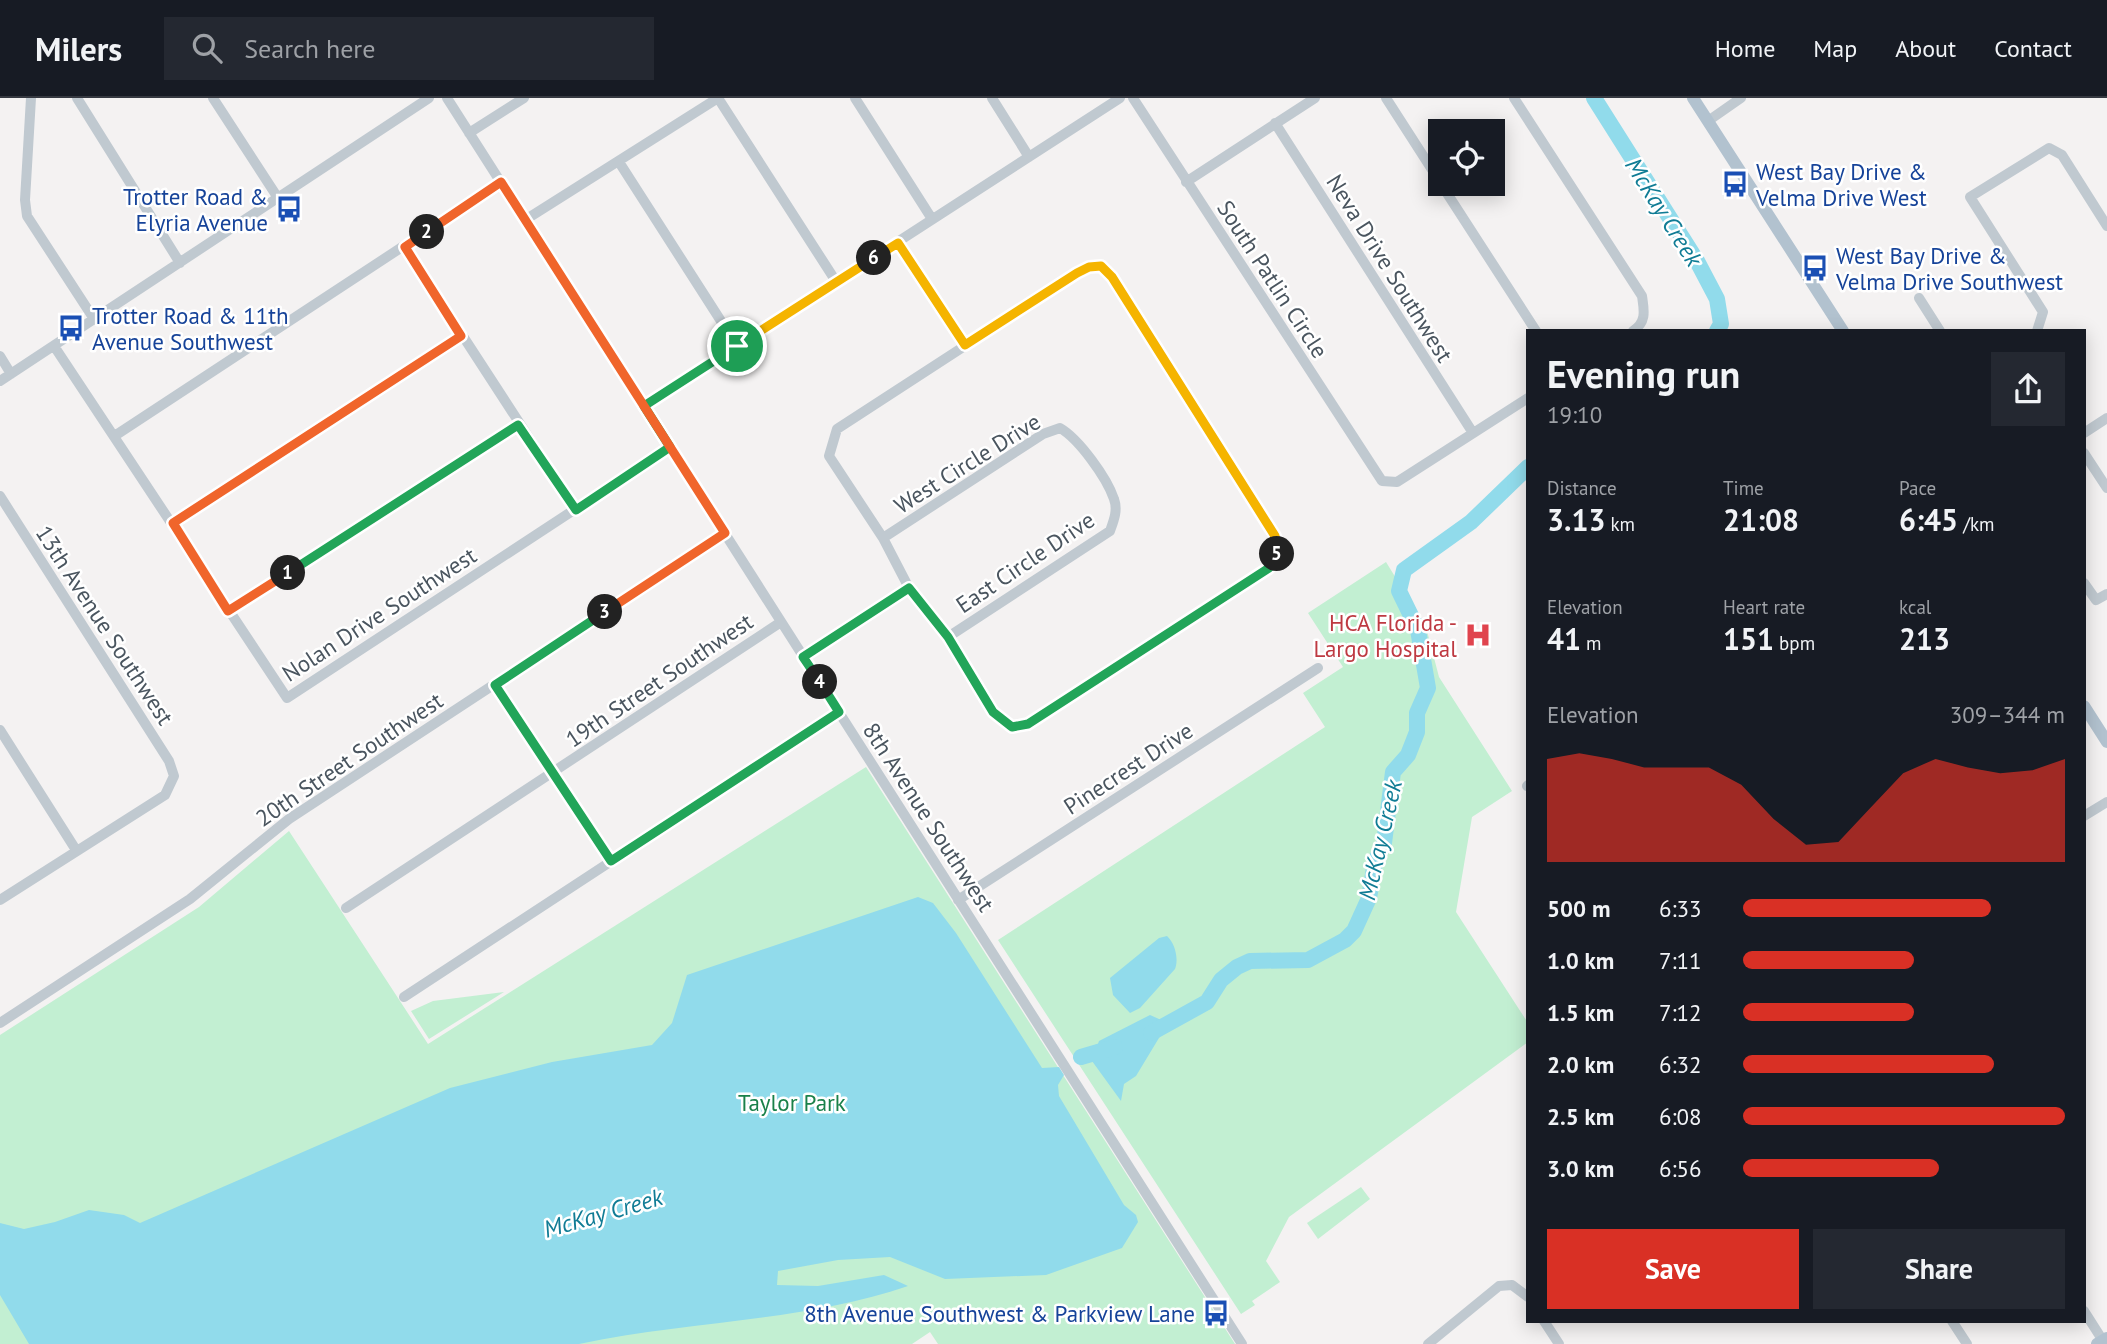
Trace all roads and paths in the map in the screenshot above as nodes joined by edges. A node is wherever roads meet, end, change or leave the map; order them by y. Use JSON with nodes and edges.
{"nodes":[{"id":1,"x":31,"y":98,"type":"edge"},
{"id":2,"x":77,"y":98,"type":"edge"},
{"id":3,"x":213,"y":98,"type":"edge"},
{"id":4,"x":429,"y":98,"type":"edge"},
{"id":5,"x":447,"y":98,"type":"edge"},
{"id":6,"x":524,"y":98,"type":"edge"},
{"id":7,"x":718,"y":98,"type":"edge"},
{"id":8,"x":855,"y":98,"type":"edge"},
{"id":9,"x":992,"y":98,"type":"edge"},
{"id":10,"x":1120,"y":98,"type":"edge"},
{"id":11,"x":1133,"y":98,"type":"edge"},
{"id":12,"x":1315,"y":98,"type":"edge"},
{"id":13,"x":1386,"y":98,"type":"edge"},
{"id":14,"x":1514,"y":98,"type":"edge"},
{"id":15,"x":1693,"y":98,"type":"edge"},
{"id":16,"x":1741,"y":98,"type":"edge"},
{"id":17,"x":1708,"y":121,"type":"junction"},
{"id":18,"x":1275,"y":123,"type":"junction"},
{"id":19,"x":469,"y":133,"type":"junction"},
{"id":20,"x":1029,"y":157,"type":"junction"},
{"id":21,"x":619,"y":162,"type":"junction"},
{"id":22,"x":1428,"y":163,"type":"edge"},
{"id":23,"x":1186,"y":181,"type":"junction"},
{"id":24,"x":501,"y":182,"type":"junction"},
{"id":25,"x":1449,"y":196,"type":"edge"},
{"id":26,"x":278,"y":198,"type":"junction"},
{"id":27,"x":932,"y":219,"type":"junction"},
{"id":28,"x":525,"y":220,"type":"junction"},
{"id":29,"x":2107,"y":226,"type":"edge"},
{"id":30,"x":898,"y":243,"type":"junction"},
{"id":31,"x":405,"y":247,"type":"junction"},
{"id":32,"x":180,"y":262,"type":"junction"},
{"id":33,"x":837,"y":282,"type":"junction"},
{"id":34,"x":1919,"y":299,"type":"dead end"},
{"id":35,"x":94,"y":319,"type":"junction"},
{"id":36,"x":1535,"y":329,"type":"edge"},
{"id":37,"x":1636,"y":329,"type":"edge"},
{"id":38,"x":1842,"y":329,"type":"edge"},
{"id":39,"x":1939,"y":329,"type":"edge"},
{"id":40,"x":2038,"y":329,"type":"edge"},
{"id":41,"x":461,"y":336,"type":"junction"},
{"id":42,"x":965,"y":345,"type":"junction"},
{"id":43,"x":54,"y":346,"type":"junction"},
{"id":44,"x":737,"y":346,"type":"junction"},
{"id":45,"x":0,"y":356,"type":"edge"},
{"id":46,"x":11,"y":374,"type":"junction"},
{"id":47,"x":0,"y":381,"type":"edge"},
{"id":48,"x":1526,"y":399,"type":"edge"},
{"id":49,"x":644,"y":406,"type":"junction"},
{"id":50,"x":2107,"y":418,"type":"edge"},
{"id":51,"x":518,"y":425,"type":"junction"},
{"id":52,"x":2086,"y":432,"type":"edge"},
{"id":53,"x":1473,"y":433,"type":"junction"},
{"id":54,"x":116,"y":435,"type":"junction"},
{"id":55,"x":1072,"y":435,"type":"joint"},
{"id":56,"x":670,"y":447,"type":"junction"},
{"id":57,"x":2086,"y":456,"type":"edge"},
{"id":58,"x":2107,"y":488,"type":"edge"},
{"id":59,"x":0,"y":496,"type":"edge"},
{"id":60,"x":576,"y":510,"type":"junction"},
{"id":61,"x":173,"y":523,"type":"junction"},
{"id":62,"x":725,"y":533,"type":"junction"},
{"id":63,"x":883,"y":538,"type":"junction"},
{"id":64,"x":2086,"y":586,"type":"edge"},
{"id":65,"x":909,"y":588,"type":"junction"},
{"id":66,"x":2107,"y":594,"type":"edge"},
{"id":67,"x":228,"y":611,"type":"junction"},
{"id":68,"x":781,"y":622,"type":"junction"},
{"id":69,"x":948,"y":637,"type":"junction"},
{"id":70,"x":803,"y":657,"type":"junction"},
{"id":71,"x":1318,"y":668,"type":"dead end"},
{"id":72,"x":495,"y":685,"type":"junction"},
{"id":73,"x":2086,"y":709,"type":"edge"},
{"id":74,"x":839,"y":712,"type":"junction"},
{"id":75,"x":0,"y":730,"type":"edge"},
{"id":76,"x":2107,"y":742,"type":"edge"},
{"id":77,"x":552,"y":774,"type":"junction"},
{"id":78,"x":2107,"y":802,"type":"edge"},
{"id":79,"x":2086,"y":815,"type":"edge"},
{"id":80,"x":76,"y":850,"type":"junction"},
{"id":81,"x":611,"y":861,"type":"junction"},
{"id":82,"x":0,"y":900,"type":"edge"},
{"id":83,"x":958,"y":900,"type":"junction"},
{"id":84,"x":346,"y":908,"type":"dead end"},
{"id":85,"x":404,"y":997,"type":"dead end"},
{"id":86,"x":0,"y":1023,"type":"edge"},
{"id":87,"x":1526,"y":1295,"type":"edge"},
{"id":88,"x":2086,"y":1314,"type":"edge"},
{"id":89,"x":1545,"y":1323,"type":"edge"},
{"id":90,"x":1953,"y":1323,"type":"edge"},
{"id":91,"x":2103,"y":1341,"type":"edge"},
{"id":92,"x":1242,"y":1344,"type":"edge"},
{"id":93,"x":1428,"y":1344,"type":"edge"},
{"id":94,"x":1559,"y":1344,"type":"edge"},
{"id":95,"x":1967,"y":1344,"type":"edge"}],
"edges":[{"from":1,"to":35,"type":"street"},
{"from":2,"to":32,"type":"street"},
{"from":3,"to":26,"type":"street"},
{"from":4,"to":26,"type":"street"},
{"from":5,"to":19,"type":"street","name":"8th Avenue Southwest"},
{"from":6,"to":19,"type":"street"},
{"from":7,"to":21,"type":"street"},
{"from":7,"to":33,"type":"street"},
{"from":8,"to":27,"type":"street"},
{"from":9,"to":20,"type":"street"},
{"from":10,"to":20,"type":"street"},
{"from":11,"to":23,"type":"street","name":"South Patlin Circle"},
{"from":12,"to":18,"type":"street"},
{"from":13,"to":22,"type":"street"},
{"from":14,"to":37,"type":"street"},
{"from":15,"to":17,"type":"main road"},
{"from":16,"to":17,"type":"street"},
{"from":17,"to":38,"type":"main road"},
{"from":18,"to":23,"type":"street"},
{"from":18,"to":53,"type":"street","name":"Neva Drive Southwest"},
{"from":19,"to":24,"type":"street","name":"8th Avenue Southwest"},
{"from":20,"to":27,"type":"street"},
{"from":21,"to":28,"type":"street"},
{"from":21,"to":44,"type":"street"},
{"from":23,"to":53,"type":"street","name":"South Patlin Circle"},
{"from":24,"to":28,"type":"street","name":"8th Avenue Southwest"},
{"from":24,"to":31,"type":"street"},
{"from":25,"to":36,"type":"street"},
{"from":26,"to":32,"type":"street"},
{"from":27,"to":30,"type":"street"},
{"from":28,"to":49,"type":"street","name":"8th Avenue Southwest"},
{"from":29,"to":40,"type":"street"},
{"from":30,"to":33,"type":"street"},
{"from":30,"to":42,"type":"street"},
{"from":31,"to":41,"type":"street"},
{"from":31,"to":54,"type":"street"},
{"from":32,"to":35,"type":"street"},
{"from":33,"to":44,"type":"street"},
{"from":34,"to":39,"type":"street"},
{"from":35,"to":43,"type":"street"},
{"from":41,"to":51,"type":"street"},
{"from":41,"to":61,"type":"street"},
{"from":42,"to":63,"type":"street"},
{"from":42,"to":69,"type":"street"},
{"from":43,"to":46,"type":"street"},
{"from":43,"to":54,"type":"street","name":"Nolan Drive Southwest"},
{"from":44,"to":49,"type":"street"},
{"from":45,"to":46,"type":"street"},
{"from":46,"to":47,"type":"street"},
{"from":48,"to":53,"type":"street"},
{"from":49,"to":56,"type":"street","name":"8th Avenue Southwest"},
{"from":50,"to":52,"type":"street"},
{"from":51,"to":60,"type":"street"},
{"from":51,"to":67,"type":"street"},
{"from":54,"to":61,"type":"street","name":"Nolan Drive Southwest"},
{"from":55,"to":63,"type":"street","name":"West Circle Drive"},
{"from":55,"to":69,"type":"street","name":"East Circle Drive"},
{"from":56,"to":60,"type":"street","name":"Nolan Drive Southwest"},
{"from":56,"to":62,"type":"street","name":"8th Avenue Southwest"},
{"from":57,"to":58,"type":"street"},
{"from":59,"to":80,"type":"street","name":"13th Avenue Southwest"},
{"from":60,"to":67,"type":"street","name":"Nolan Drive Southwest"},
{"from":61,"to":67,"type":"street","name":"Nolan Drive Southwest"},
{"from":62,"to":68,"type":"street","name":"8th Avenue Southwest"},
{"from":62,"to":72,"type":"street","name":"20th Street Southwest"},
{"from":63,"to":65,"type":"street"},
{"from":64,"to":66,"type":"street"},
{"from":65,"to":69,"type":"street"},
{"from":65,"to":70,"type":"street"},
{"from":68,"to":70,"type":"street","name":"8th Avenue Southwest"},
{"from":68,"to":77,"type":"street","name":"19th Street Southwest"},
{"from":70,"to":74,"type":"street","name":"8th Avenue Southwest"},
{"from":71,"to":83,"type":"street","name":"Pinecrest Drive"},
{"from":72,"to":77,"type":"street"},
{"from":72,"to":86,"type":"street","name":"20th Street Southwest"},
{"from":73,"to":76,"type":"main road"},
{"from":74,"to":81,"type":"street"},
{"from":74,"to":83,"type":"street","name":"8th Avenue Southwest"},
{"from":75,"to":80,"type":"street"},
{"from":77,"to":81,"type":"street"},
{"from":77,"to":84,"type":"street","name":"19th Street Southwest"},
{"from":78,"to":79,"type":"street"},
{"from":80,"to":82,"type":"street"},
{"from":81,"to":85,"type":"street"},
{"from":83,"to":92,"type":"street","name":"8th Avenue Southwest"},
{"from":87,"to":93,"type":"street"},
{"from":88,"to":91,"type":"street"},
{"from":89,"to":94,"type":"street"},
{"from":90,"to":95,"type":"street"}]}
